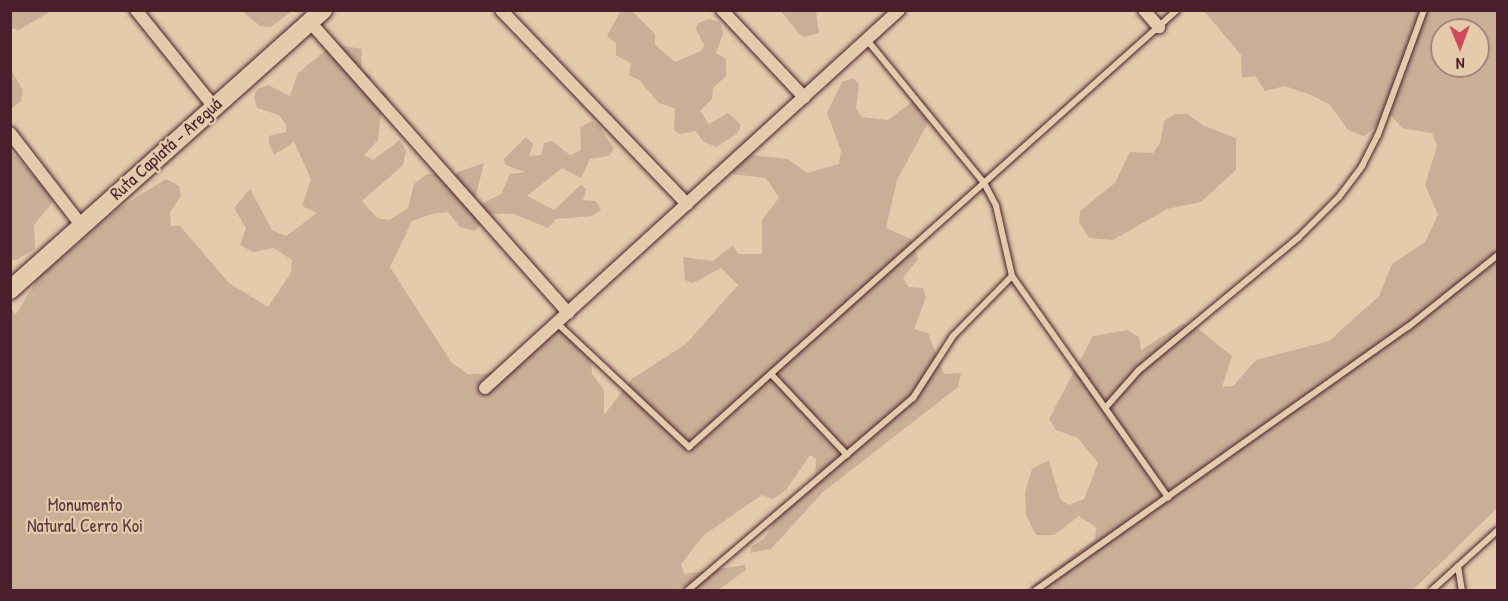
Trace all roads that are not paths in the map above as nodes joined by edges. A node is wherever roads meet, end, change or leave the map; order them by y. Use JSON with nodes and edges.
{"nodes":[{"id":1,"x":136,"y":10,"type":"edge"},
{"id":2,"x":501,"y":10,"type":"edge"},
{"id":3,"x":722,"y":10,"type":"edge"},
{"id":4,"x":899,"y":10,"type":"edge"},
{"id":5,"x":1144,"y":10,"type":"edge"},
{"id":6,"x":1178,"y":10,"type":"edge"},
{"id":7,"x":1424,"y":10,"type":"edge"},
{"id":8,"x":316,"y":16,"type":"edge"},
{"id":9,"x":1160,"y":27,"type":"junction"},
{"id":10,"x":867,"y":40,"type":"junction"},
{"id":11,"x":804,"y":97,"type":"junction"},
{"id":12,"x":214,"y":107,"type":"junction"},
{"id":13,"x":10,"y":133,"type":"edge"},
{"id":14,"x":984,"y":183,"type":"junction"},
{"id":15,"x":687,"y":204,"type":"junction"},
{"id":16,"x":81,"y":225,"type":"junction"},
{"id":17,"x":1497,"y":255,"type":"edge"},
{"id":18,"x":1012,"y":276,"type":"junction"},
{"id":19,"x":10,"y":290,"type":"edge"},
{"id":20,"x":568,"y":312,"type":"junction"},
{"id":21,"x":557,"y":322,"type":"junction"},
{"id":22,"x":771,"y":374,"type":"junction"},
{"id":23,"x":485,"y":388,"type":"dead end"},
{"id":24,"x":1107,"y":406,"type":"junction"},
{"id":25,"x":847,"y":455,"type":"junction"},
{"id":26,"x":1168,"y":497,"type":"junction"},
{"id":27,"x":1497,"y":530,"type":"edge"},
{"id":28,"x":1458,"y":566,"type":"junction"},
{"id":29,"x":688,"y":591,"type":"edge"},
{"id":30,"x":1036,"y":591,"type":"edge"},
{"id":31,"x":1432,"y":591,"type":"edge"},
{"id":32,"x":1462,"y":591,"type":"edge"}],
"edges":[{"from":1,"to":12,"type":"street"},
{"from":2,"to":15,"type":"street"},
{"from":3,"to":11,"type":"street"},
{"from":4,"to":10,"type":"street"},
{"from":5,"to":9,"type":"street"},
{"from":6,"to":9,"type":"lane"},
{"from":7,"to":24,"type":"lane"},
{"from":8,"to":12,"type":"main road","name":"Ruta Capiatá - Areguá"},
{"from":8,"to":20,"type":"street"},
{"from":9,"to":14,"type":"lane"},
{"from":10,"to":11,"type":"street"},
{"from":10,"to":14,"type":"lane"},
{"from":11,"to":15,"type":"street"},
{"from":12,"to":16,"type":"main road","name":"Ruta Capiatá - Areguá"},
{"from":13,"to":16,"type":"street"},
{"from":14,"to":18,"type":"lane"},
{"from":14,"to":22,"type":"lane"},
{"from":15,"to":20,"type":"street"},
{"from":16,"to":19,"type":"main road","name":"Ruta Capiatá - Areguá"},
{"from":17,"to":26,"type":"lane"},
{"from":18,"to":24,"type":"lane"},
{"from":18,"to":25,"type":"lane"},
{"from":20,"to":21,"type":"street"},
{"from":21,"to":22,"type":"lane"},
{"from":21,"to":23,"type":"street"},
{"from":22,"to":25,"type":"lane"},
{"from":24,"to":26,"type":"lane"},
{"from":25,"to":29,"type":"lane"},
{"from":26,"to":30,"type":"lane"},
{"from":27,"to":28,"type":"lane"},
{"from":28,"to":31,"type":"lane"},
{"from":28,"to":32,"type":"lane"}]}
